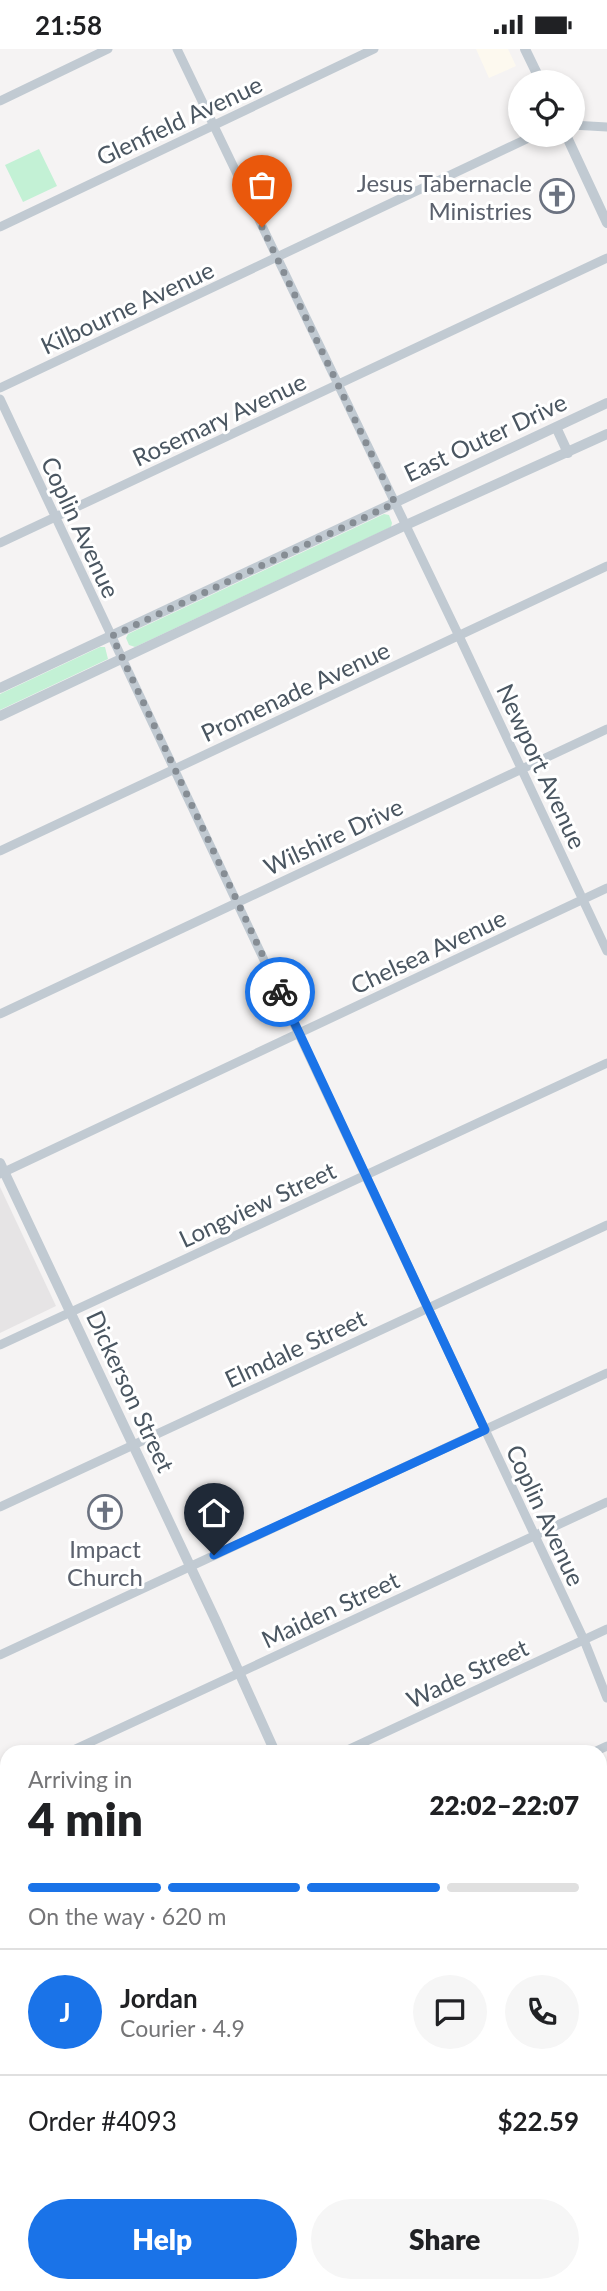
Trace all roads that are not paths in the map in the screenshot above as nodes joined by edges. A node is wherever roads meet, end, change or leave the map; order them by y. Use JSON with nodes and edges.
{"nodes":[{"id":1,"x":108,"y":49,"type":"edge"},
{"id":2,"x":177,"y":49,"type":"edge"},
{"id":3,"x":374,"y":49,"type":"edge"},
{"id":4,"x":525,"y":49,"type":"edge"},
{"id":5,"x":535,"y":70,"type":"edge"},
{"id":6,"x":0,"y":101,"type":"edge"},
{"id":7,"x":214,"y":125,"type":"junction"},
{"id":8,"x":585,"y":126,"type":"edge"},
{"id":9,"x":607,"y":127,"type":"edge"},
{"id":10,"x":510,"y":147,"type":"edge"},
{"id":11,"x":572,"y":147,"type":"edge"},
{"id":12,"x":607,"y":223,"type":"edge"},
{"id":13,"x":0,"y":227,"type":"edge"},
{"id":14,"x":277,"y":258,"type":"junction"},
{"id":15,"x":607,"y":258,"type":"edge"},
{"id":16,"x":338,"y":384,"type":"junction"},
{"id":17,"x":0,"y":388,"type":"edge"},
{"id":18,"x":0,"y":400,"type":"edge"},
{"id":19,"x":607,"y":403,"type":"edge"},
{"id":20,"x":556,"y":427,"type":"junction"},
{"id":21,"x":607,"y":435,"type":"edge"},
{"id":22,"x":568,"y":453,"type":"junction"},
{"id":23,"x":395,"y":503,"type":"junction"},
{"id":24,"x":56,"y":517,"type":"junction"},
{"id":25,"x":406,"y":525,"type":"junction"},
{"id":26,"x":0,"y":543,"type":"edge"},
{"id":27,"x":607,"y":566,"type":"edge"},
{"id":28,"x":112,"y":636,"type":"junction"},
{"id":29,"x":459,"y":636,"type":"junction"},
{"id":30,"x":122,"y":658,"type":"junction"},
{"id":31,"x":0,"y":688,"type":"edge"},
{"id":32,"x":0,"y":716,"type":"edge"},
{"id":33,"x":607,"y":729,"type":"edge"},
{"id":34,"x":175,"y":769,"type":"junction"},
{"id":35,"x":522,"y":769,"type":"junction"},
{"id":36,"x":0,"y":851,"type":"edge"},
{"id":37,"x":607,"y":888,"type":"edge"},
{"id":38,"x":582,"y":899,"type":"junction"},
{"id":39,"x":237,"y":902,"type":"junction"},
{"id":40,"x":607,"y":951,"type":"edge"},
{"id":41,"x":0,"y":1014,"type":"edge"},
{"id":42,"x":298,"y":1033,"type":"junction"},
{"id":43,"x":607,"y":1063,"type":"edge"},
{"id":44,"x":1,"y":1169,"type":"edge"},
{"id":45,"x":365,"y":1175,"type":"junction"},
{"id":46,"x":607,"y":1225,"type":"edge"},
{"id":47,"x":427,"y":1309,"type":"junction"},
{"id":48,"x":71,"y":1313,"type":"junction"},
{"id":49,"x":0,"y":1345,"type":"edge"},
{"id":50,"x":607,"y":1373,"type":"edge"},
{"id":51,"x":485,"y":1430,"type":"junction"},
{"id":52,"x":133,"y":1445,"type":"junction"},
{"id":53,"x":607,"y":1502,"type":"edge"},
{"id":54,"x":0,"y":1507,"type":"edge"},
{"id":55,"x":535,"y":1536,"type":"junction"},
{"id":56,"x":190,"y":1566,"type":"junction"},
{"id":57,"x":607,"y":1629,"type":"edge"},
{"id":58,"x":584,"y":1640,"type":"junction"},
{"id":59,"x":0,"y":1654,"type":"edge"},
{"id":60,"x":240,"y":1672,"type":"junction"},
{"id":61,"x":607,"y":1698,"type":"edge"},
{"id":62,"x":84,"y":1745,"type":"edge"},
{"id":63,"x":272,"y":1745,"type":"edge"},
{"id":64,"x":358,"y":1745,"type":"edge"}],
"edges":[{"from":1,"to":6,"type":"street"},
{"from":2,"to":7,"type":"street"},
{"from":3,"to":7,"type":"street","name":"Glenfield Avenue"},
{"from":4,"to":5,"type":"street"},
{"from":7,"to":13,"type":"street","name":"Glenfield Avenue"},
{"from":7,"to":14,"type":"street"},
{"from":8,"to":9,"type":"street"},
{"from":10,"to":14,"type":"street","name":"Kilbourne Avenue"},
{"from":11,"to":12,"type":"street"},
{"from":14,"to":16,"type":"street"},
{"from":14,"to":17,"type":"street","name":"Kilbourne Avenue"},
{"from":15,"to":16,"type":"street","name":"Rosemary Avenue"},
{"from":16,"to":23,"type":"street"},
{"from":16,"to":24,"type":"street","name":"Rosemary Avenue"},
{"from":18,"to":24,"type":"street","name":"Coplin Avenue"},
{"from":19,"to":20,"type":"street","name":"East Outer Drive"},
{"from":20,"to":22,"type":"street"},
{"from":20,"to":23,"type":"street","name":"East Outer Drive"},
{"from":21,"to":22,"type":"street","name":"East Outer Drive"},
{"from":22,"to":25,"type":"street","name":"East Outer Drive"},
{"from":23,"to":25,"type":"street","name":"Newport Avenue"},
{"from":23,"to":28,"type":"street","name":"East Outer Drive"},
{"from":24,"to":26,"type":"street","name":"Rosemary Avenue"},
{"from":24,"to":28,"type":"street","name":"Coplin Avenue"},
{"from":25,"to":29,"type":"street","name":"Newport Avenue"},
{"from":25,"to":30,"type":"street","name":"East Outer Drive"},
{"from":27,"to":29,"type":"street","name":"Promenade Avenue"},
{"from":28,"to":30,"type":"street","name":"Coplin Avenue"},
{"from":28,"to":31,"type":"street","name":"East Outer Drive"},
{"from":29,"to":34,"type":"street","name":"Promenade Avenue"},
{"from":29,"to":35,"type":"street","name":"Newport Avenue"},
{"from":30,"to":32,"type":"street","name":"East Outer Drive"},
{"from":30,"to":34,"type":"street","name":"Coplin Avenue"},
{"from":33,"to":35,"type":"street","name":"Wilshire Drive"},
{"from":34,"to":36,"type":"street","name":"Promenade Avenue"},
{"from":34,"to":39,"type":"street","name":"Coplin Avenue"},
{"from":35,"to":38,"type":"street","name":"Newport Avenue"},
{"from":35,"to":39,"type":"street","name":"Wilshire Drive"},
{"from":37,"to":38,"type":"street","name":"Chelsea Avenue"},
{"from":38,"to":40,"type":"street","name":"Newport Avenue"},
{"from":38,"to":42,"type":"street","name":"Chelsea Avenue"},
{"from":39,"to":41,"type":"street","name":"Wilshire Drive"},
{"from":39,"to":42,"type":"street","name":"Coplin Avenue"},
{"from":42,"to":44,"type":"street","name":"Chelsea Avenue"},
{"from":42,"to":45,"type":"street","name":"Coplin Avenue"},
{"from":43,"to":45,"type":"street","name":"Longview Street"},
{"from":44,"to":48,"type":"street","name":"Dickerson Street"},
{"from":45,"to":47,"type":"street","name":"Coplin Avenue"},
{"from":45,"to":48,"type":"street","name":"Longview Street"},
{"from":46,"to":47,"type":"street","name":"Elmdale Street"},
{"from":47,"to":51,"type":"street","name":"Coplin Avenue"},
{"from":47,"to":52,"type":"street","name":"Elmdale Street"},
{"from":48,"to":49,"type":"street","name":"Longview Street"},
{"from":48,"to":52,"type":"street","name":"Dickerson Street"},
{"from":50,"to":51,"type":"street"},
{"from":51,"to":55,"type":"street","name":"Coplin Avenue"},
{"from":51,"to":56,"type":"street"},
{"from":52,"to":54,"type":"street","name":"Elmdale Street"},
{"from":52,"to":56,"type":"street","name":"Dickerson Street"},
{"from":53,"to":55,"type":"street","name":"Maiden Street"},
{"from":55,"to":58,"type":"street","name":"Coplin Avenue"},
{"from":55,"to":60,"type":"street","name":"Maiden Street"},
{"from":56,"to":59,"type":"street"},
{"from":56,"to":60,"type":"street","name":"Dickerson Street"},
{"from":57,"to":58,"type":"street","name":"Wade Street"},
{"from":58,"to":61,"type":"street","name":"Coplin Avenue"},
{"from":58,"to":64,"type":"street","name":"Wade Street"},
{"from":60,"to":62,"type":"street","name":"Maiden Street"},
{"from":60,"to":63,"type":"street","name":"Dickerson Street"}]}
